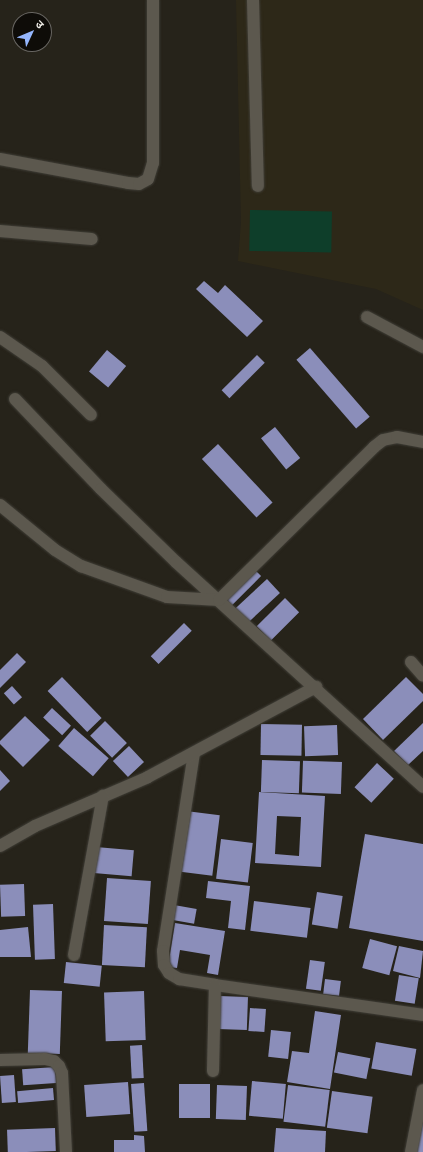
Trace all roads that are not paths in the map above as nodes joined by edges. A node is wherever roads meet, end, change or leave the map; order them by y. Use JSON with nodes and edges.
{"nodes":[{"id":1,"x":153,"y":0,"type":"edge"},
{"id":2,"x":253,"y":0,"type":"edge"},
{"id":3,"x":0,"y":159,"type":"edge"},
{"id":4,"x":258,"y":186,"type":"dead end"},
{"id":5,"x":0,"y":231,"type":"edge"},
{"id":6,"x":92,"y":240,"type":"dead end"},
{"id":7,"x":367,"y":317,"type":"dead end"},
{"id":8,"x":0,"y":337,"type":"edge"},
{"id":9,"x":423,"y":347,"type":"edge"},
{"id":10,"x":15,"y":399,"type":"dead end"},
{"id":11,"x":91,"y":415,"type":"dead end"},
{"id":12,"x":423,"y":442,"type":"edge"},
{"id":13,"x":0,"y":505,"type":"edge"},
{"id":14,"x":219,"y":600,"type":"junction"},
{"id":15,"x":411,"y":662,"type":"dead end"},
{"id":16,"x":423,"y":676,"type":"edge"},
{"id":17,"x":316,"y":686,"type":"junction"},
{"id":18,"x":194,"y":753,"type":"junction"},
{"id":19,"x":423,"y":787,"type":"edge"},
{"id":20,"x":103,"y":796,"type":"junction"},
{"id":21,"x":0,"y":846,"type":"edge"},
{"id":22,"x":74,"y":955,"type":"dead end"},
{"id":23,"x":215,"y":985,"type":"junction"},
{"id":24,"x":423,"y":1015,"type":"edge"},
{"id":25,"x":0,"y":1060,"type":"edge"},
{"id":26,"x":213,"y":1071,"type":"dead end"},
{"id":27,"x":423,"y":1090,"type":"edge"},
{"id":28,"x":66,"y":1152,"type":"edge"},
{"id":29,"x":411,"y":1152,"type":"edge"}],
"edges":[{"from":1,"to":3,"type":"street"},
{"from":2,"to":4,"type":"street"},
{"from":5,"to":6,"type":"street"},
{"from":7,"to":9,"type":"street"},
{"from":8,"to":11,"type":"street"},
{"from":10,"to":14,"type":"street"},
{"from":12,"to":14,"type":"street"},
{"from":13,"to":14,"type":"street"},
{"from":14,"to":17,"type":"street"},
{"from":15,"to":16,"type":"street"},
{"from":17,"to":18,"type":"street"},
{"from":17,"to":19,"type":"street"},
{"from":18,"to":20,"type":"street"},
{"from":18,"to":23,"type":"street"},
{"from":20,"to":21,"type":"street"},
{"from":20,"to":22,"type":"street"},
{"from":23,"to":24,"type":"street"},
{"from":23,"to":26,"type":"street"},
{"from":25,"to":28,"type":"street"},
{"from":27,"to":29,"type":"street"}]}
